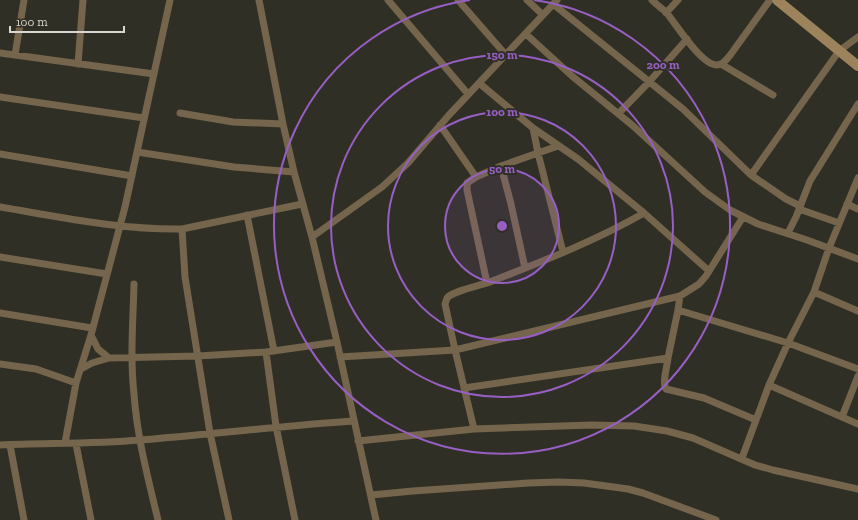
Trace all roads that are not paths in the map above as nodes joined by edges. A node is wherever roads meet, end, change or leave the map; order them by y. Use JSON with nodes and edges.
{"nodes":[{"id":1,"x":24,"y":0,"type":"edge"},
{"id":2,"x":83,"y":0,"type":"edge"},
{"id":3,"x":170,"y":0,"type":"edge"},
{"id":4,"x":258,"y":0,"type":"edge"},
{"id":5,"x":388,"y":0,"type":"edge"},
{"id":6,"x":458,"y":0,"type":"edge"},
{"id":7,"x":527,"y":0,"type":"edge"},
{"id":8,"x":652,"y":0,"type":"edge"},
{"id":9,"x":678,"y":0,"type":"edge"},
{"id":10,"x":770,"y":0,"type":"edge"},
{"id":11,"x":777,"y":0,"type":"edge"},
{"id":12,"x":555,"y":2,"type":"edge"},
{"id":13,"x":666,"y":13,"type":"junction"},
{"id":14,"x":543,"y":14,"type":"junction"},
{"id":15,"x":526,"y":34,"type":"junction"},
{"id":16,"x":858,"y":37,"type":"edge"},
{"id":17,"x":686,"y":39,"type":"junction"},
{"id":18,"x":839,"y":50,"type":"junction"},
{"id":19,"x":0,"y":53,"type":"edge"},
{"id":20,"x":505,"y":54,"type":"junction"},
{"id":21,"x":15,"y":55,"type":"junction"},
{"id":22,"x":78,"y":64,"type":"junction"},
{"id":23,"x":721,"y":64,"type":"junction"},
{"id":24,"x":858,"y":66,"type":"edge"},
{"id":25,"x":154,"y":74,"type":"junction"},
{"id":26,"x":649,"y":82,"type":"junction"},
{"id":27,"x":479,"y":83,"type":"junction"},
{"id":28,"x":468,"y":94,"type":"junction"},
{"id":29,"x":773,"y":95,"type":"dead end"},
{"id":30,"x":0,"y":97,"type":"edge"},
{"id":31,"x":858,"y":104,"type":"edge"},
{"id":32,"x":180,"y":113,"type":"dead end"},
{"id":33,"x":619,"y":113,"type":"junction"},
{"id":34,"x":144,"y":118,"type":"junction"},
{"id":35,"x":283,"y":124,"type":"junction"},
{"id":36,"x":440,"y":125,"type":"junction"},
{"id":37,"x":533,"y":128,"type":"junction"},
{"id":38,"x":558,"y":146,"type":"junction"},
{"id":39,"x":137,"y":152,"type":"junction"},
{"id":40,"x":538,"y":153,"type":"junction"},
{"id":41,"x":0,"y":154,"type":"edge"},
{"id":42,"x":501,"y":166,"type":"junction"},
{"id":43,"x":294,"y":172,"type":"junction"},
{"id":44,"x":751,"y":175,"type":"junction"},
{"id":45,"x":132,"y":176,"type":"junction"},
{"id":46,"x":476,"y":177,"type":"junction"},
{"id":47,"x":858,"y":178,"type":"edge"},
{"id":48,"x":302,"y":204,"type":"junction"},
{"id":49,"x":847,"y":204,"type":"junction"},
{"id":50,"x":0,"y":207,"type":"edge"},
{"id":51,"x":799,"y":207,"type":"junction"},
{"id":52,"x":858,"y":209,"type":"edge"},
{"id":53,"x":644,"y":213,"type":"junction"},
{"id":54,"x":247,"y":215,"type":"junction"},
{"id":55,"x":743,"y":217,"type":"junction"},
{"id":56,"x":840,"y":223,"type":"junction"},
{"id":57,"x":120,"y":227,"type":"junction"},
{"id":58,"x":182,"y":230,"type":"junction"},
{"id":59,"x":788,"y":233,"type":"junction"},
{"id":60,"x":312,"y":237,"type":"junction"},
{"id":61,"x":830,"y":248,"type":"junction"},
{"id":62,"x":563,"y":252,"type":"junction"},
{"id":63,"x":0,"y":257,"type":"edge"},
{"id":64,"x":858,"y":259,"type":"edge"},
{"id":65,"x":525,"y":268,"type":"junction"},
{"id":66,"x":709,"y":271,"type":"junction"},
{"id":67,"x":107,"y":274,"type":"junction"},
{"id":68,"x":487,"y":283,"type":"junction"},
{"id":69,"x":134,"y":284,"type":"dead end"},
{"id":70,"x":814,"y":292,"type":"junction"},
{"id":71,"x":680,"y":296,"type":"junction"},
{"id":72,"x":678,"y":310,"type":"junction"},
{"id":73,"x":858,"y":311,"type":"edge"},
{"id":74,"x":0,"y":313,"type":"edge"},
{"id":75,"x":91,"y":332,"type":"junction"},
{"id":76,"x":337,"y":342,"type":"junction"},
{"id":77,"x":788,"y":344,"type":"junction"},
{"id":78,"x":455,"y":350,"type":"junction"},
{"id":79,"x":270,"y":351,"type":"junction"},
{"id":80,"x":198,"y":356,"type":"junction"},
{"id":81,"x":340,"y":357,"type":"junction"},
{"id":82,"x":109,"y":358,"type":"junction"},
{"id":83,"x":132,"y":358,"type":"junction"},
{"id":84,"x":668,"y":358,"type":"junction"},
{"id":85,"x":0,"y":364,"type":"edge"},
{"id":86,"x":81,"y":369,"type":"junction"},
{"id":87,"x":858,"y":369,"type":"edge"},
{"id":88,"x":858,"y":376,"type":"edge"},
{"id":89,"x":76,"y":383,"type":"junction"},
{"id":90,"x":770,"y":386,"type":"junction"},
{"id":91,"x":464,"y":388,"type":"junction"},
{"id":92,"x":842,"y":417,"type":"junction"},
{"id":93,"x":756,"y":420,"type":"junction"},
{"id":94,"x":353,"y":421,"type":"junction"},
{"id":95,"x":858,"y":424,"type":"edge"},
{"id":96,"x":276,"y":426,"type":"junction"},
{"id":97,"x":474,"y":430,"type":"junction"},
{"id":98,"x":210,"y":433,"type":"junction"},
{"id":99,"x":139,"y":440,"type":"junction"},
{"id":100,"x":358,"y":440,"type":"junction"},
{"id":101,"x":65,"y":443,"type":"junction"},
{"id":102,"x":76,"y":444,"type":"junction"},
{"id":103,"x":0,"y":445,"type":"edge"},
{"id":104,"x":10,"y":445,"type":"junction"},
{"id":105,"x":742,"y":458,"type":"junction"},
{"id":106,"x":858,"y":489,"type":"edge"},
{"id":107,"x":371,"y":495,"type":"junction"},
{"id":108,"x":24,"y":520,"type":"edge"},
{"id":109,"x":91,"y":520,"type":"edge"},
{"id":110,"x":158,"y":520,"type":"edge"},
{"id":111,"x":229,"y":520,"type":"edge"},
{"id":112,"x":295,"y":520,"type":"edge"},
{"id":113,"x":376,"y":520,"type":"edge"},
{"id":114,"x":716,"y":520,"type":"edge"}],
"edges":[{"from":1,"to":21,"type":"street"},
{"from":2,"to":22,"type":"street"},
{"from":3,"to":25,"type":"street"},
{"from":4,"to":35,"type":"street"},
{"from":5,"to":28,"type":"street"},
{"from":6,"to":20,"type":"street"},
{"from":7,"to":14,"type":"street"},
{"from":8,"to":13,"type":"street"},
{"from":9,"to":13,"type":"street"},
{"from":10,"to":23,"type":"street"},
{"from":11,"to":18,"type":"street"},
{"from":12,"to":14,"type":"street"},
{"from":12,"to":26,"type":"street"},
{"from":13,"to":17,"type":"street"},
{"from":14,"to":15,"type":"street"},
{"from":15,"to":20,"type":"street"},
{"from":15,"to":33,"type":"street"},
{"from":16,"to":18,"type":"street"},
{"from":17,"to":23,"type":"street"},
{"from":17,"to":26,"type":"street"},
{"from":18,"to":24,"type":"street"},
{"from":18,"to":44,"type":"street"},
{"from":19,"to":21,"type":"street"},
{"from":20,"to":27,"type":"street"},
{"from":21,"to":22,"type":"street"},
{"from":22,"to":25,"type":"street"},
{"from":23,"to":29,"type":"street"},
{"from":25,"to":34,"type":"street"},
{"from":26,"to":33,"type":"street"},
{"from":26,"to":44,"type":"street"},
{"from":27,"to":28,"type":"street"},
{"from":27,"to":37,"type":"street"},
{"from":28,"to":36,"type":"street"},
{"from":30,"to":34,"type":"street"},
{"from":31,"to":51,"type":"street"},
{"from":32,"to":35,"type":"street"},
{"from":33,"to":55,"type":"street"},
{"from":34,"to":39,"type":"street"},
{"from":35,"to":43,"type":"street"},
{"from":36,"to":46,"type":"street"},
{"from":36,"to":60,"type":"street"},
{"from":37,"to":38,"type":"street"},
{"from":37,"to":40,"type":"street"},
{"from":38,"to":40,"type":"street"},
{"from":38,"to":53,"type":"street"},
{"from":39,"to":43,"type":"street"},
{"from":39,"to":45,"type":"street"},
{"from":40,"to":42,"type":"street"},
{"from":40,"to":62,"type":"street"},
{"from":41,"to":45,"type":"street"},
{"from":42,"to":46,"type":"street"},
{"from":42,"to":65,"type":"street"},
{"from":43,"to":48,"type":"street"},
{"from":44,"to":51,"type":"street"},
{"from":45,"to":57,"type":"street"},
{"from":46,"to":68,"type":"street"},
{"from":47,"to":49,"type":"street"},
{"from":48,"to":54,"type":"street"},
{"from":48,"to":60,"type":"street"},
{"from":49,"to":52,"type":"street"},
{"from":49,"to":56,"type":"street"},
{"from":50,"to":57,"type":"street"},
{"from":51,"to":56,"type":"street"},
{"from":51,"to":59,"type":"street"},
{"from":53,"to":62,"type":"street"},
{"from":53,"to":66,"type":"street"},
{"from":54,"to":58,"type":"street"},
{"from":54,"to":79,"type":"street"},
{"from":55,"to":59,"type":"street"},
{"from":55,"to":66,"type":"street"},
{"from":56,"to":61,"type":"street"},
{"from":57,"to":58,"type":"street"},
{"from":57,"to":67,"type":"street"},
{"from":58,"to":80,"type":"street"},
{"from":59,"to":61,"type":"street"},
{"from":60,"to":76,"type":"street"},
{"from":61,"to":64,"type":"street"},
{"from":61,"to":70,"type":"street"},
{"from":62,"to":65,"type":"street"},
{"from":63,"to":67,"type":"street"},
{"from":65,"to":68,"type":"street"},
{"from":66,"to":71,"type":"street"},
{"from":67,"to":75,"type":"street"},
{"from":68,"to":78,"type":"street"},
{"from":69,"to":83,"type":"street"},
{"from":70,"to":73,"type":"street"},
{"from":70,"to":77,"type":"street"},
{"from":71,"to":72,"type":"street"},
{"from":71,"to":78,"type":"street"},
{"from":72,"to":77,"type":"street"},
{"from":72,"to":84,"type":"street"},
{"from":74,"to":75,"type":"street"},
{"from":75,"to":82,"type":"street"},
{"from":75,"to":86,"type":"street"},
{"from":76,"to":79,"type":"street"},
{"from":76,"to":81,"type":"street"},
{"from":77,"to":87,"type":"street"},
{"from":77,"to":90,"type":"street"},
{"from":78,"to":81,"type":"street"},
{"from":78,"to":91,"type":"street"},
{"from":79,"to":80,"type":"street"},
{"from":79,"to":96,"type":"street"},
{"from":80,"to":83,"type":"street"},
{"from":80,"to":98,"type":"street"},
{"from":81,"to":94,"type":"street"},
{"from":82,"to":83,"type":"street"},
{"from":82,"to":86,"type":"street"},
{"from":83,"to":99,"type":"street"},
{"from":84,"to":91,"type":"street"},
{"from":84,"to":93,"type":"street"},
{"from":85,"to":89,"type":"street"},
{"from":86,"to":89,"type":"street"},
{"from":88,"to":92,"type":"street"},
{"from":89,"to":101,"type":"street"},
{"from":90,"to":92,"type":"street"},
{"from":90,"to":93,"type":"street"},
{"from":91,"to":97,"type":"street"},
{"from":92,"to":95,"type":"street"},
{"from":93,"to":105,"type":"street"},
{"from":94,"to":96,"type":"street"},
{"from":94,"to":100,"type":"street"},
{"from":96,"to":98,"type":"street"},
{"from":96,"to":112,"type":"street"},
{"from":97,"to":100,"type":"street"},
{"from":97,"to":105,"type":"street"},
{"from":98,"to":99,"type":"street"},
{"from":98,"to":111,"type":"street"},
{"from":99,"to":102,"type":"street"},
{"from":99,"to":110,"type":"street"},
{"from":100,"to":107,"type":"street"},
{"from":101,"to":102,"type":"street"},
{"from":101,"to":104,"type":"street"},
{"from":102,"to":109,"type":"street"},
{"from":103,"to":104,"type":"street"},
{"from":104,"to":108,"type":"street"},
{"from":105,"to":106,"type":"street"},
{"from":107,"to":113,"type":"street"},
{"from":107,"to":114,"type":"street"}]}
